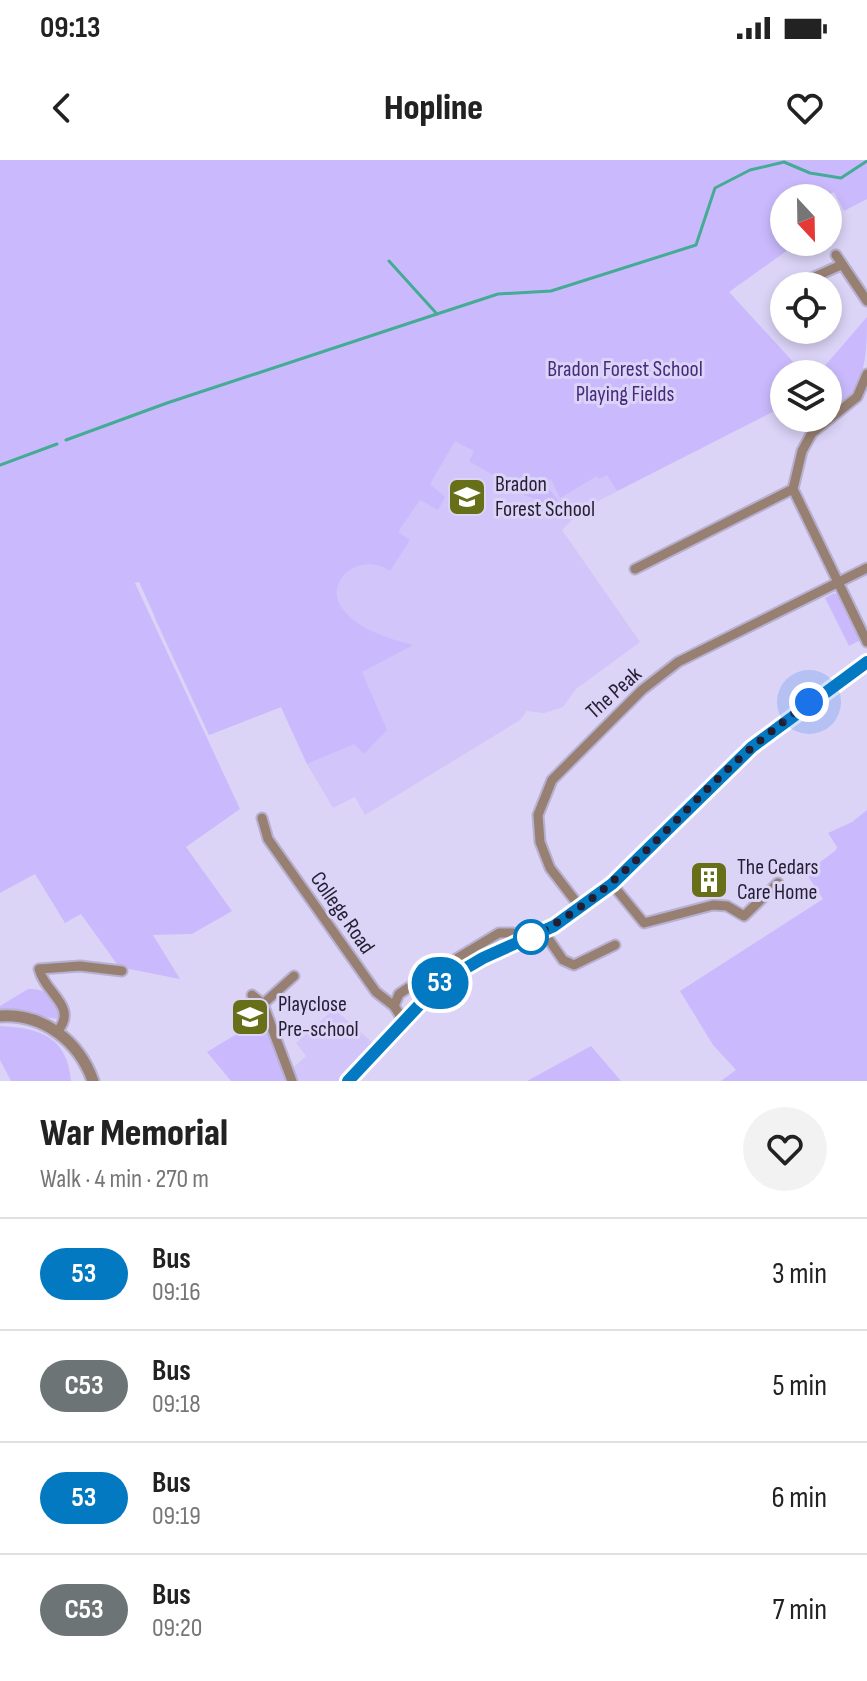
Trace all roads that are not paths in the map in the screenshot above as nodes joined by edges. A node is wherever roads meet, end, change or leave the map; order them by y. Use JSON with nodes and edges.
{"nodes":[{"id":1,"x":820,"y":272,"type":"edge"},
{"id":2,"x":867,"y":301,"type":"edge"},
{"id":3,"x":867,"y":374,"type":"edge"},
{"id":4,"x":864,"y":389,"type":"edge"},
{"id":5,"x":793,"y":489,"type":"junction"},
{"id":6,"x":867,"y":568,"type":"edge"},
{"id":7,"x":635,"y":569,"type":"dead end"},
{"id":8,"x":838,"y":582,"type":"junction"},
{"id":9,"x":867,"y":642,"type":"edge"},
{"id":10,"x":867,"y":662,"type":"edge"},
{"id":11,"x":262,"y":818,"type":"dead end"},
{"id":12,"x":778,"y":883,"type":"dead end"},
{"id":13,"x":612,"y":884,"type":"junction"},
{"id":14,"x":580,"y":907,"type":"junction"},
{"id":15,"x":543,"y":931,"type":"junction"},
{"id":16,"x":519,"y":942,"type":"junction"},
{"id":17,"x":615,"y":945,"type":"dead end"},
{"id":18,"x":122,"y":971,"type":"dead end"},
{"id":19,"x":294,"y":976,"type":"dead end"},
{"id":20,"x":252,"y":995,"type":"dead end"},
{"id":21,"x":263,"y":1004,"type":"junction"},
{"id":22,"x":394,"y":1006,"type":"junction"},
{"id":23,"x":0,"y":1016,"type":"edge"},
{"id":24,"x":403,"y":1020,"type":"junction"},
{"id":25,"x":57,"y":1032,"type":"junction"},
{"id":26,"x":93,"y":1081,"type":"edge"},
{"id":27,"x":292,"y":1081,"type":"edge"},
{"id":28,"x":348,"y":1081,"type":"edge"}],
"edges":[{"from":1,"to":2,"type":"street"},
{"from":3,"to":4,"type":"street"},
{"from":4,"to":5,"type":"street"},
{"from":5,"to":7,"type":"street"},
{"from":5,"to":8,"type":"street"},
{"from":6,"to":8,"type":"street","name":"The Peak"},
{"from":8,"to":9,"type":"street"},
{"from":8,"to":14,"type":"street","name":"The Peak"},
{"from":10,"to":13,"type":"street"},
{"from":11,"to":22,"type":"street","name":"College Road"},
{"from":12,"to":13,"type":"street"},
{"from":13,"to":14,"type":"street"},
{"from":14,"to":15,"type":"street"},
{"from":15,"to":16,"type":"street"},
{"from":15,"to":17,"type":"street"},
{"from":16,"to":22,"type":"street"},
{"from":16,"to":24,"type":"street"},
{"from":18,"to":25,"type":"street"},
{"from":19,"to":21,"type":"street"},
{"from":20,"to":21,"type":"street"},
{"from":21,"to":27,"type":"street"},
{"from":22,"to":24,"type":"street","name":"College Road"},
{"from":23,"to":25,"type":"street"},
{"from":24,"to":28,"type":"street"},
{"from":25,"to":26,"type":"street"}]}
